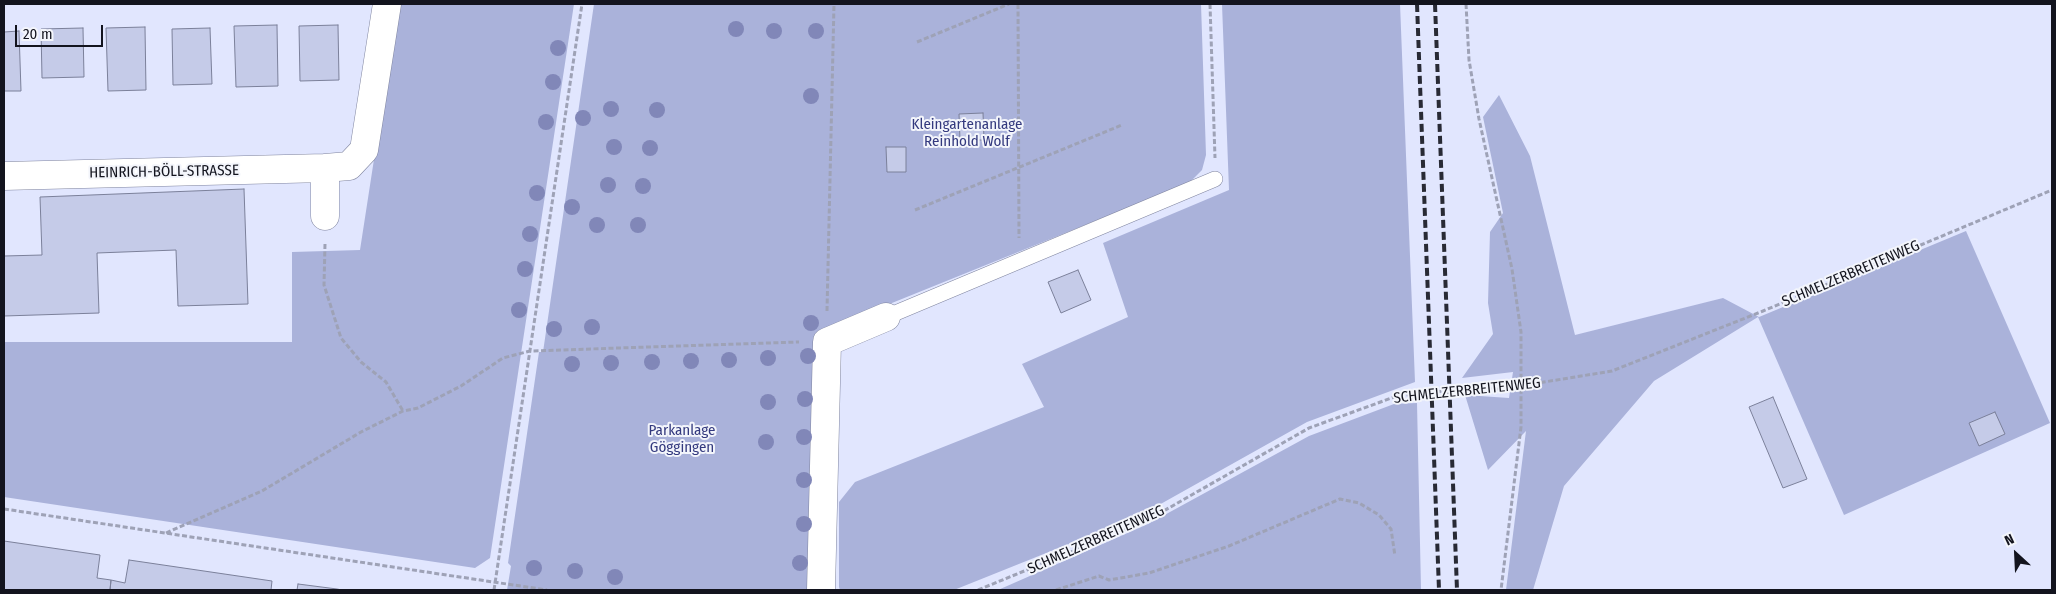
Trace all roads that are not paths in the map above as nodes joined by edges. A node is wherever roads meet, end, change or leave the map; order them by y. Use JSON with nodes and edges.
{"nodes":[{"id":1,"x":387,"y":4,"type":"edge"},
{"id":2,"x":325,"y":168,"type":"junction"},
{"id":3,"x":4,"y":176,"type":"edge"},
{"id":4,"x":1215,"y":178,"type":"road end"},
{"id":5,"x":325,"y":216,"type":"road end"},
{"id":6,"x":886,"y":317,"type":"joint"},
{"id":7,"x":820,"y":590,"type":"edge"}],
"edges":[{"from":1,"to":2,"type":"street","name":"HEINRICH-BÖLL-STRASSE"},
{"from":2,"to":3,"type":"street","name":"HEINRICH-BÖLL-STRASSE"},
{"from":2,"to":5,"type":"street"},
{"from":4,"to":6,"type":"lane"},
{"from":6,"to":7,"type":"street"}]}
